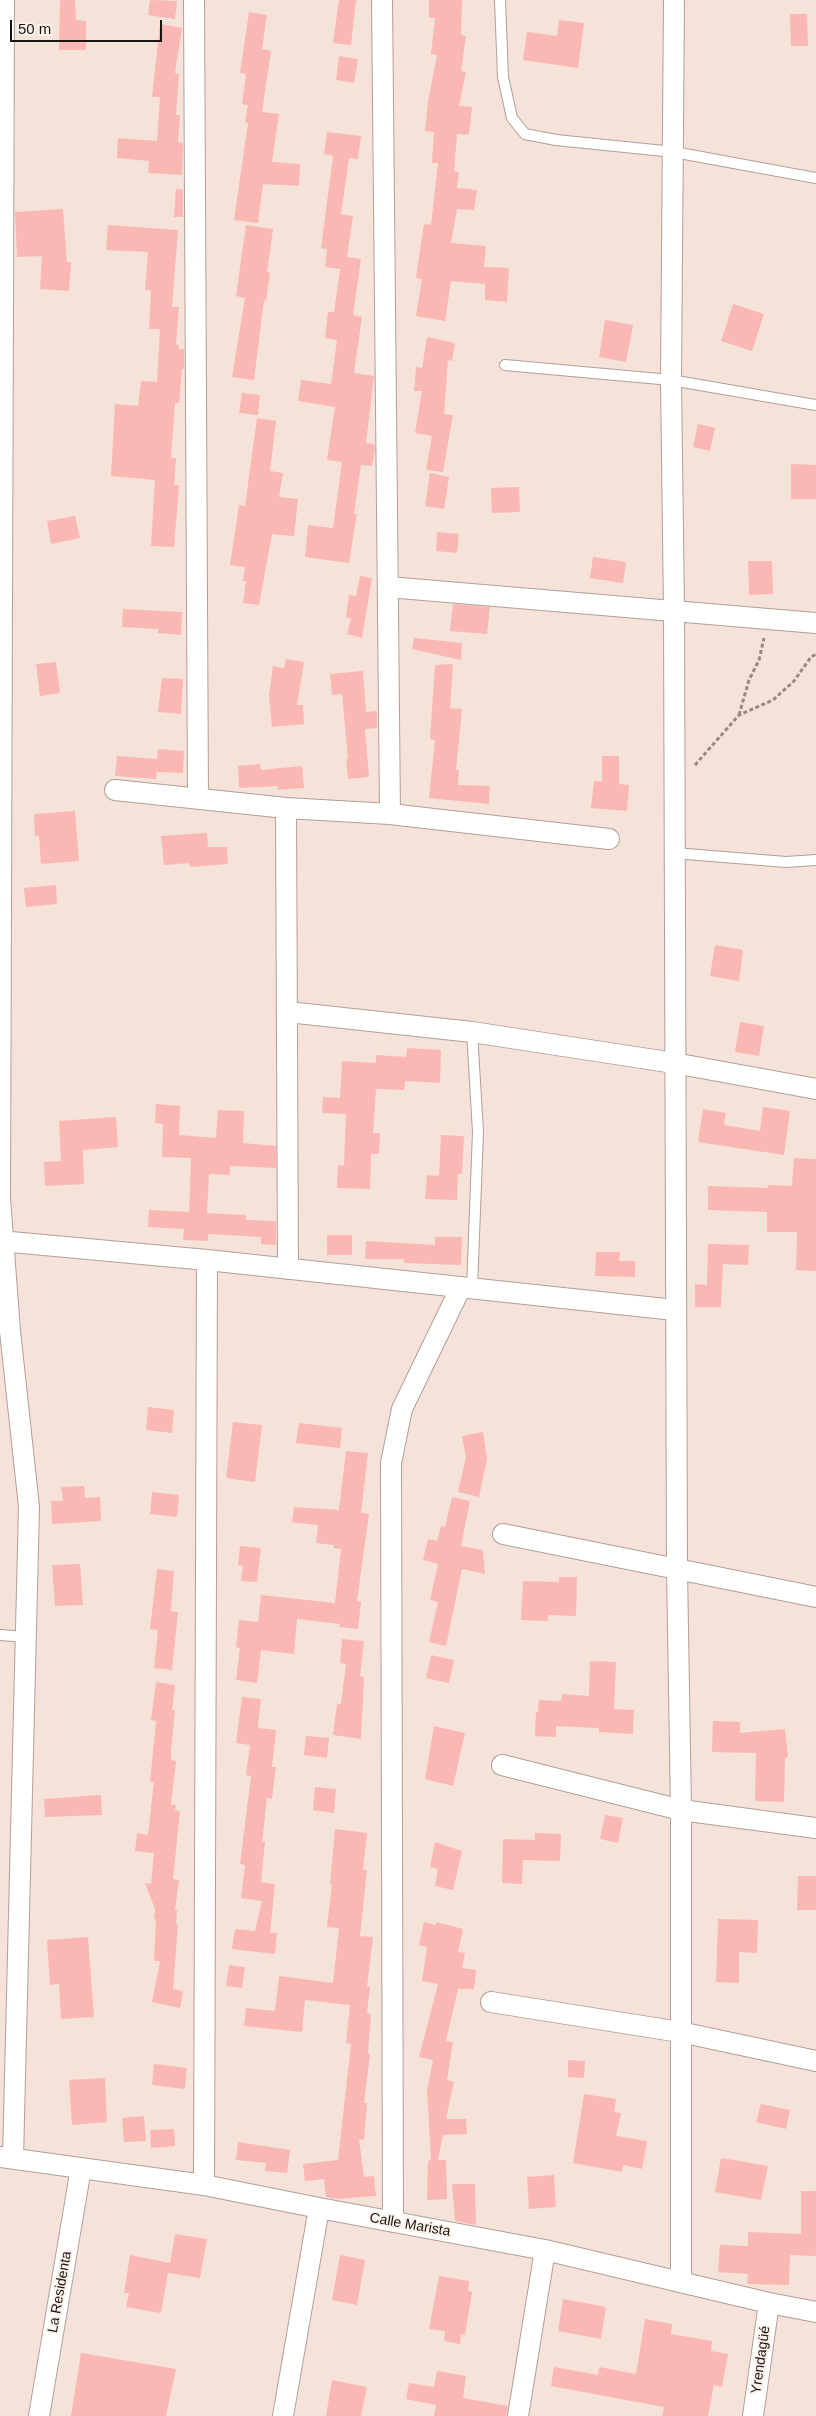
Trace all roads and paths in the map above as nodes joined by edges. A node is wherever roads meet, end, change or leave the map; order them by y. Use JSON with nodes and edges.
{"nodes":[{"id":1,"x":4,"y":0,"type":"edge"},
{"id":2,"x":194,"y":0,"type":"edge"},
{"id":3,"x":382,"y":0,"type":"edge"},
{"id":4,"x":500,"y":0,"type":"edge"},
{"id":5,"x":674,"y":0,"type":"edge"},
{"id":6,"x":2,"y":117,"type":"edge"},
{"id":7,"x":674,"y":152,"type":"junction"},
{"id":8,"x":816,"y":178,"type":"edge"},
{"id":9,"x":505,"y":365,"type":"dead end"},
{"id":10,"x":671,"y":380,"type":"junction"},
{"id":11,"x":816,"y":404,"type":"edge"},
{"id":12,"x":388,"y":587,"type":"junction"},
{"id":13,"x":674,"y":611,"type":"junction"},
{"id":14,"x":762,"y":618,"type":"junction"},
{"id":15,"x":816,"y":623,"type":"edge"},
{"id":16,"x":816,"y":654,"type":"edge"},
{"id":17,"x":739,"y":715,"type":"junction"},
{"id":18,"x":674,"y":775,"type":"junction"},
{"id":19,"x":115,"y":790,"type":"dead end"},
{"id":20,"x":198,"y":797,"type":"junction"},
{"id":21,"x":286,"y":808,"type":"junction"},
{"id":22,"x":390,"y":814,"type":"junction"},
{"id":23,"x":609,"y":839,"type":"dead end"},
{"id":24,"x":674,"y":853,"type":"junction"},
{"id":25,"x":816,"y":860,"type":"edge"},
{"id":26,"x":288,"y":1012,"type":"junction"},
{"id":27,"x":472,"y":1032,"type":"junction"},
{"id":28,"x":674,"y":1063,"type":"junction"},
{"id":29,"x":816,"y":1090,"type":"edge"},
{"id":30,"x":2,"y":1241,"type":"edge"},
{"id":31,"x":208,"y":1260,"type":"junction"},
{"id":32,"x":288,"y":1269,"type":"junction"},
{"id":33,"x":467,"y":1288,"type":"junction"},
{"id":34,"x":676,"y":1310,"type":"junction"},
{"id":35,"x":7,"y":1356,"type":"edge"},
{"id":36,"x":503,"y":1534,"type":"dead end"},
{"id":37,"x":677,"y":1569,"type":"junction"},
{"id":38,"x":816,"y":1597,"type":"edge"},
{"id":39,"x":0,"y":1635,"type":"edge"},
{"id":40,"x":26,"y":1637,"type":"junction"},
{"id":41,"x":502,"y":1765,"type":"dead end"},
{"id":42,"x":681,"y":1810,"type":"junction"},
{"id":43,"x":816,"y":1828,"type":"edge"},
{"id":44,"x":492,"y":2002,"type":"dead end"},
{"id":45,"x":680,"y":2032,"type":"junction"},
{"id":46,"x":816,"y":2061,"type":"edge"},
{"id":47,"x":6,"y":2158,"type":"edge"},
{"id":48,"x":81,"y":2168,"type":"junction"},
{"id":49,"x":204,"y":2185,"type":"junction"},
{"id":50,"x":319,"y":2208,"type":"junction"},
{"id":51,"x":393,"y":2222,"type":"junction"},
{"id":52,"x":545,"y":2250,"type":"junction"},
{"id":53,"x":681,"y":2282,"type":"junction"},
{"id":54,"x":770,"y":2303,"type":"junction"},
{"id":55,"x":816,"y":2312,"type":"edge"},
{"id":56,"x":39,"y":2416,"type":"edge"},
{"id":57,"x":283,"y":2416,"type":"edge"},
{"id":58,"x":518,"y":2416,"type":"edge"},
{"id":59,"x":754,"y":2416,"type":"edge"}],
"edges":[{"from":1,"to":6,"type":"street"},
{"from":2,"to":20,"type":"street"},
{"from":3,"to":12,"type":"street"},
{"from":4,"to":7,"type":"lane"},
{"from":5,"to":7,"type":"street"},
{"from":6,"to":30,"type":"street"},
{"from":7,"to":8,"type":"lane"},
{"from":7,"to":10,"type":"street"},
{"from":9,"to":10,"type":"lane"},
{"from":10,"to":11,"type":"lane"},
{"from":10,"to":13,"type":"street"},
{"from":12,"to":13,"type":"street"},
{"from":12,"to":22,"type":"street"},
{"from":13,"to":14,"type":"street"},
{"from":13,"to":18,"type":"street"},
{"from":14,"to":15,"type":"street"},
{"from":14,"to":17,"type":"path"},
{"from":16,"to":17,"type":"path"},
{"from":17,"to":18,"type":"path"},
{"from":18,"to":24,"type":"street"},
{"from":19,"to":20,"type":"street"},
{"from":20,"to":21,"type":"street"},
{"from":21,"to":22,"type":"street"},
{"from":21,"to":26,"type":"street"},
{"from":22,"to":23,"type":"street"},
{"from":24,"to":25,"type":"lane"},
{"from":24,"to":28,"type":"street"},
{"from":26,"to":27,"type":"street"},
{"from":26,"to":32,"type":"street"},
{"from":27,"to":28,"type":"street"},
{"from":27,"to":33,"type":"lane"},
{"from":28,"to":29,"type":"street"},
{"from":28,"to":34,"type":"street"},
{"from":30,"to":31,"type":"street"},
{"from":30,"to":35,"type":"street"},
{"from":31,"to":32,"type":"street"},
{"from":31,"to":49,"type":"street"},
{"from":32,"to":33,"type":"street"},
{"from":33,"to":34,"type":"street"},
{"from":33,"to":51,"type":"street"},
{"from":34,"to":37,"type":"street"},
{"from":35,"to":40,"type":"street"},
{"from":36,"to":37,"type":"street"},
{"from":37,"to":38,"type":"street"},
{"from":37,"to":42,"type":"street"},
{"from":39,"to":40,"type":"lane"},
{"from":40,"to":47,"type":"street"},
{"from":41,"to":42,"type":"street"},
{"from":42,"to":43,"type":"street"},
{"from":42,"to":45,"type":"street"},
{"from":44,"to":45,"type":"street"},
{"from":45,"to":46,"type":"street"},
{"from":45,"to":53,"type":"street"},
{"from":47,"to":48,"type":"street","name":"Calle Marista"},
{"from":48,"to":49,"type":"street","name":"Calle Marista"},
{"from":48,"to":56,"type":"street","name":"La Residenta"},
{"from":49,"to":50,"type":"street","name":"Calle Marista"},
{"from":50,"to":51,"type":"street","name":"Calle Marista"},
{"from":50,"to":57,"type":"street"},
{"from":51,"to":52,"type":"street","name":"Calle Marista"},
{"from":52,"to":53,"type":"street","name":"Calle Marista"},
{"from":52,"to":58,"type":"street"},
{"from":53,"to":54,"type":"street","name":"Calle Marista"},
{"from":54,"to":55,"type":"street","name":"Calle Marista"},
{"from":54,"to":59,"type":"street","name":"Yrendagüé"}]}
